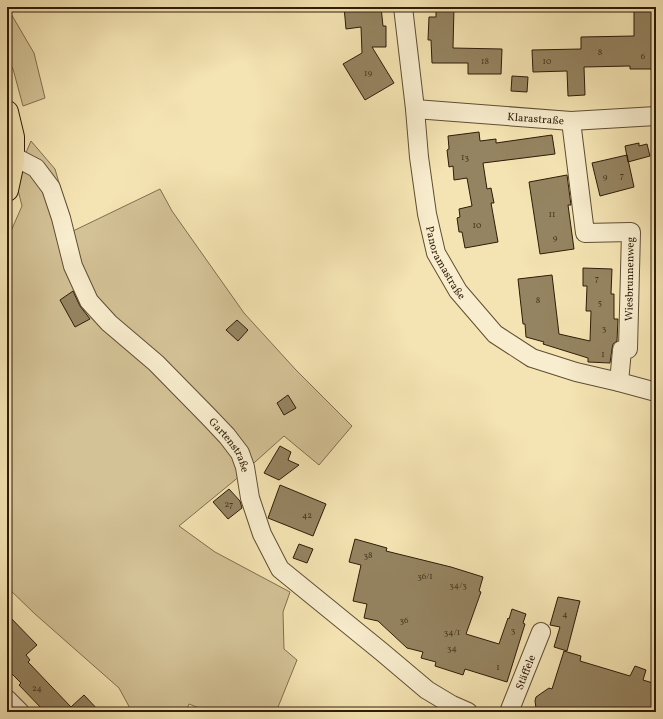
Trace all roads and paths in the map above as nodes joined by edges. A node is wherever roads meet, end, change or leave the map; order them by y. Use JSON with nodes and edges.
{"nodes":[{"id":1,"x":403,"y":7,"type":"edge"},
{"id":2,"x":415,"y":109,"type":"junction"},
{"id":3,"x":7,"y":112,"type":"edge"},
{"id":4,"x":656,"y":116,"type":"edge"},
{"id":5,"x":571,"y":121,"type":"junction"},
{"id":6,"x":13,"y":156,"type":"junction"},
{"id":7,"x":7,"y":190,"type":"edge"},
{"id":8,"x":619,"y":382,"type":"junction"},
{"id":9,"x":656,"y":392,"type":"edge"},
{"id":10,"x":541,"y":632,"type":"dead end"},
{"id":11,"x":7,"y":699,"type":"edge"},
{"id":12,"x":20,"y":712,"type":"edge"},
{"id":13,"x":468,"y":712,"type":"edge"},
{"id":14,"x":509,"y":712,"type":"edge"}],
"edges":[{"from":1,"to":2,"type":"street","name":"Panoramastraße"},
{"from":2,"to":5,"type":"street","name":"Klarastraße"},
{"from":2,"to":8,"type":"street","name":"Panoramastraße"},
{"from":3,"to":6,"type":"main road"},
{"from":4,"to":5,"type":"street","name":"Klarastraße"},
{"from":5,"to":8,"type":"street","name":"Wiesbrunnenweg"},
{"from":6,"to":7,"type":"main road"},
{"from":6,"to":13,"type":"street","name":"Gartenstraße"},
{"from":8,"to":9,"type":"street","name":"Panoramastraße"},
{"from":10,"to":14,"type":"street","name":"Stäffele"},
{"from":11,"to":12,"type":"street"}]}
